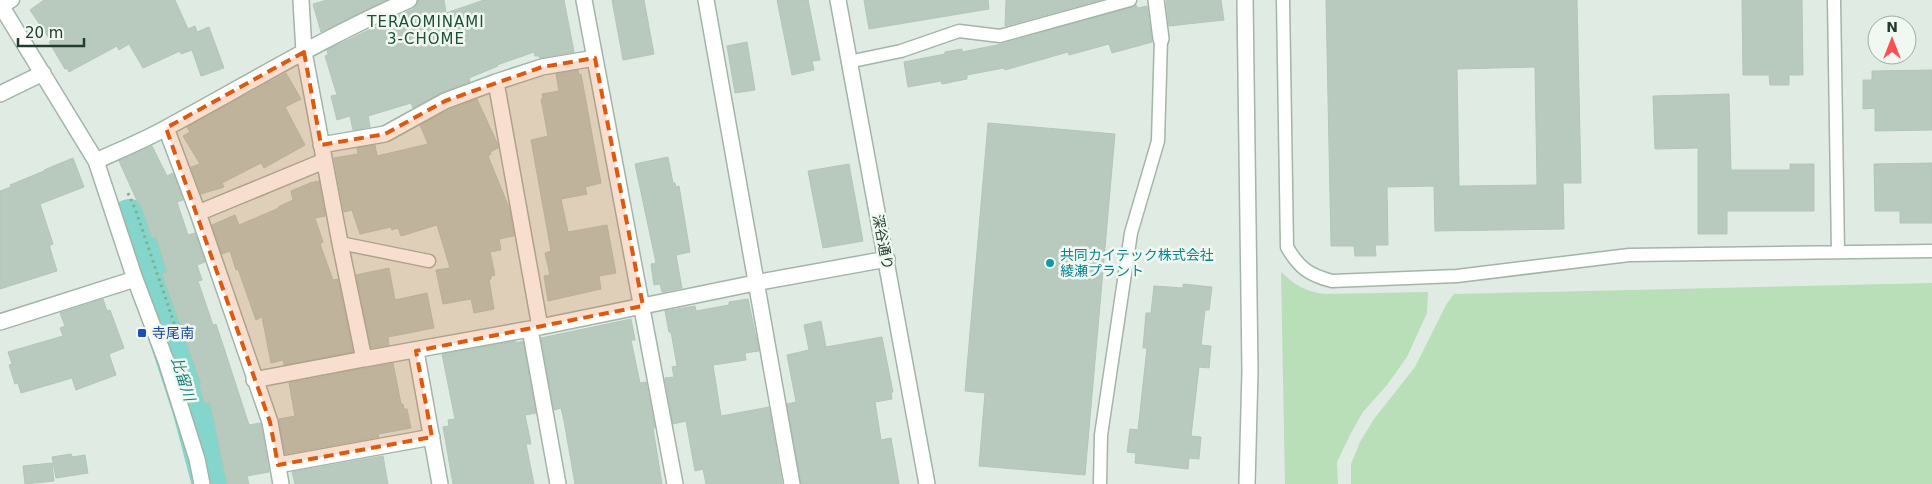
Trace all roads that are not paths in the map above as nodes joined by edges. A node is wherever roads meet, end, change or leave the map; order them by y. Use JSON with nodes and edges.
{"nodes":[{"id":1,"x":302,"y":0,"type":"edge"},
{"id":2,"x":409,"y":0,"type":"edge"},
{"id":3,"x":584,"y":0,"type":"edge"},
{"id":4,"x":706,"y":0,"type":"edge"},
{"id":5,"x":838,"y":0,"type":"edge"},
{"id":6,"x":1130,"y":0,"type":"edge"},
{"id":7,"x":1156,"y":0,"type":"edge"},
{"id":8,"x":1245,"y":0,"type":"edge"},
{"id":9,"x":1283,"y":0,"type":"edge"},
{"id":10,"x":1834,"y":0,"type":"edge"},
{"id":11,"x":5,"y":4,"type":"edge"},
{"id":12,"x":1161,"y":39,"type":"joint"},
{"id":13,"x":304,"y":52,"type":"junction"},
{"id":14,"x":595,"y":58,"type":"junction"},
{"id":15,"x":848,"y":62,"type":"junction"},
{"id":16,"x":43,"y":73,"type":"junction"},
{"id":17,"x":496,"y":82,"type":"junction"},
{"id":18,"x":0,"y":94,"type":"edge"},
{"id":19,"x":166,"y":128,"type":"junction"},
{"id":20,"x":321,"y":145,"type":"junction"},
{"id":21,"x":96,"y":161,"type":"junction"},
{"id":22,"x":324,"y":161,"type":"junction"},
{"id":23,"x":198,"y":212,"type":"junction"},
{"id":24,"x":340,"y":243,"type":"junction"},
{"id":25,"x":1932,"y":251,"type":"edge"},
{"id":26,"x":1838,"y":252,"type":"junction"},
{"id":27,"x":887,"y":259,"type":"junction"},
{"id":28,"x":429,"y":261,"type":"dead end"},
{"id":29,"x":135,"y":279,"type":"junction"},
{"id":30,"x":756,"y":283,"type":"junction"},
{"id":31,"x":642,"y":306,"type":"junction"},
{"id":32,"x":0,"y":322,"type":"edge"},
{"id":33,"x":535,"y":328,"type":"junction"},
{"id":34,"x":416,"y":350,"type":"junction"},
{"id":35,"x":364,"y":359,"type":"junction"},
{"id":36,"x":254,"y":380,"type":"junction"},
{"id":37,"x":432,"y":437,"type":"junction"},
{"id":38,"x":278,"y":465,"type":"junction"},
{"id":39,"x":202,"y":484,"type":"edge"},
{"id":40,"x":281,"y":484,"type":"edge"},
{"id":41,"x":440,"y":484,"type":"edge"},
{"id":42,"x":558,"y":484,"type":"edge"},
{"id":43,"x":675,"y":484,"type":"edge"},
{"id":44,"x":792,"y":484,"type":"edge"},
{"id":45,"x":927,"y":484,"type":"edge"},
{"id":46,"x":1100,"y":484,"type":"edge"},
{"id":47,"x":1247,"y":484,"type":"edge"}],
"edges":[{"from":1,"to":13,"type":"street"},
{"from":2,"to":13,"type":"street"},
{"from":3,"to":14,"type":"street"},
{"from":4,"to":30,"type":"street"},
{"from":5,"to":15,"type":"street","name":"深谷通り"},
{"from":6,"to":15,"type":"lane"},
{"from":7,"to":12,"type":"street"},
{"from":8,"to":47,"type":"street"},
{"from":9,"to":26,"type":"lane"},
{"from":10,"to":26,"type":"lane"},
{"from":11,"to":16,"type":"street"},
{"from":12,"to":46,"type":"lane"},
{"from":13,"to":19,"type":"street"},
{"from":13,"to":20,"type":"street"},
{"from":14,"to":17,"type":"street"},
{"from":14,"to":31,"type":"street"},
{"from":15,"to":27,"type":"street","name":"深谷通り"},
{"from":16,"to":18,"type":"street"},
{"from":16,"to":21,"type":"street"},
{"from":17,"to":20,"type":"street"},
{"from":17,"to":33,"type":"street"},
{"from":19,"to":21,"type":"street"},
{"from":19,"to":23,"type":"street"},
{"from":20,"to":22,"type":"street"},
{"from":21,"to":29,"type":"street"},
{"from":22,"to":23,"type":"street"},
{"from":22,"to":24,"type":"street"},
{"from":23,"to":36,"type":"street"},
{"from":24,"to":28,"type":"lane"},
{"from":24,"to":35,"type":"street"},
{"from":25,"to":26,"type":"lane"},
{"from":27,"to":30,"type":"street"},
{"from":27,"to":45,"type":"street","name":"深谷通り"},
{"from":29,"to":32,"type":"street"},
{"from":29,"to":39,"type":"street"},
{"from":30,"to":31,"type":"street"},
{"from":30,"to":44,"type":"street"},
{"from":31,"to":33,"type":"street"},
{"from":31,"to":43,"type":"street"},
{"from":33,"to":34,"type":"street"},
{"from":33,"to":42,"type":"street"},
{"from":34,"to":35,"type":"street"},
{"from":34,"to":37,"type":"street"},
{"from":35,"to":36,"type":"street"},
{"from":36,"to":38,"type":"street"},
{"from":37,"to":38,"type":"street"},
{"from":37,"to":41,"type":"street"},
{"from":38,"to":40,"type":"street"}]}
